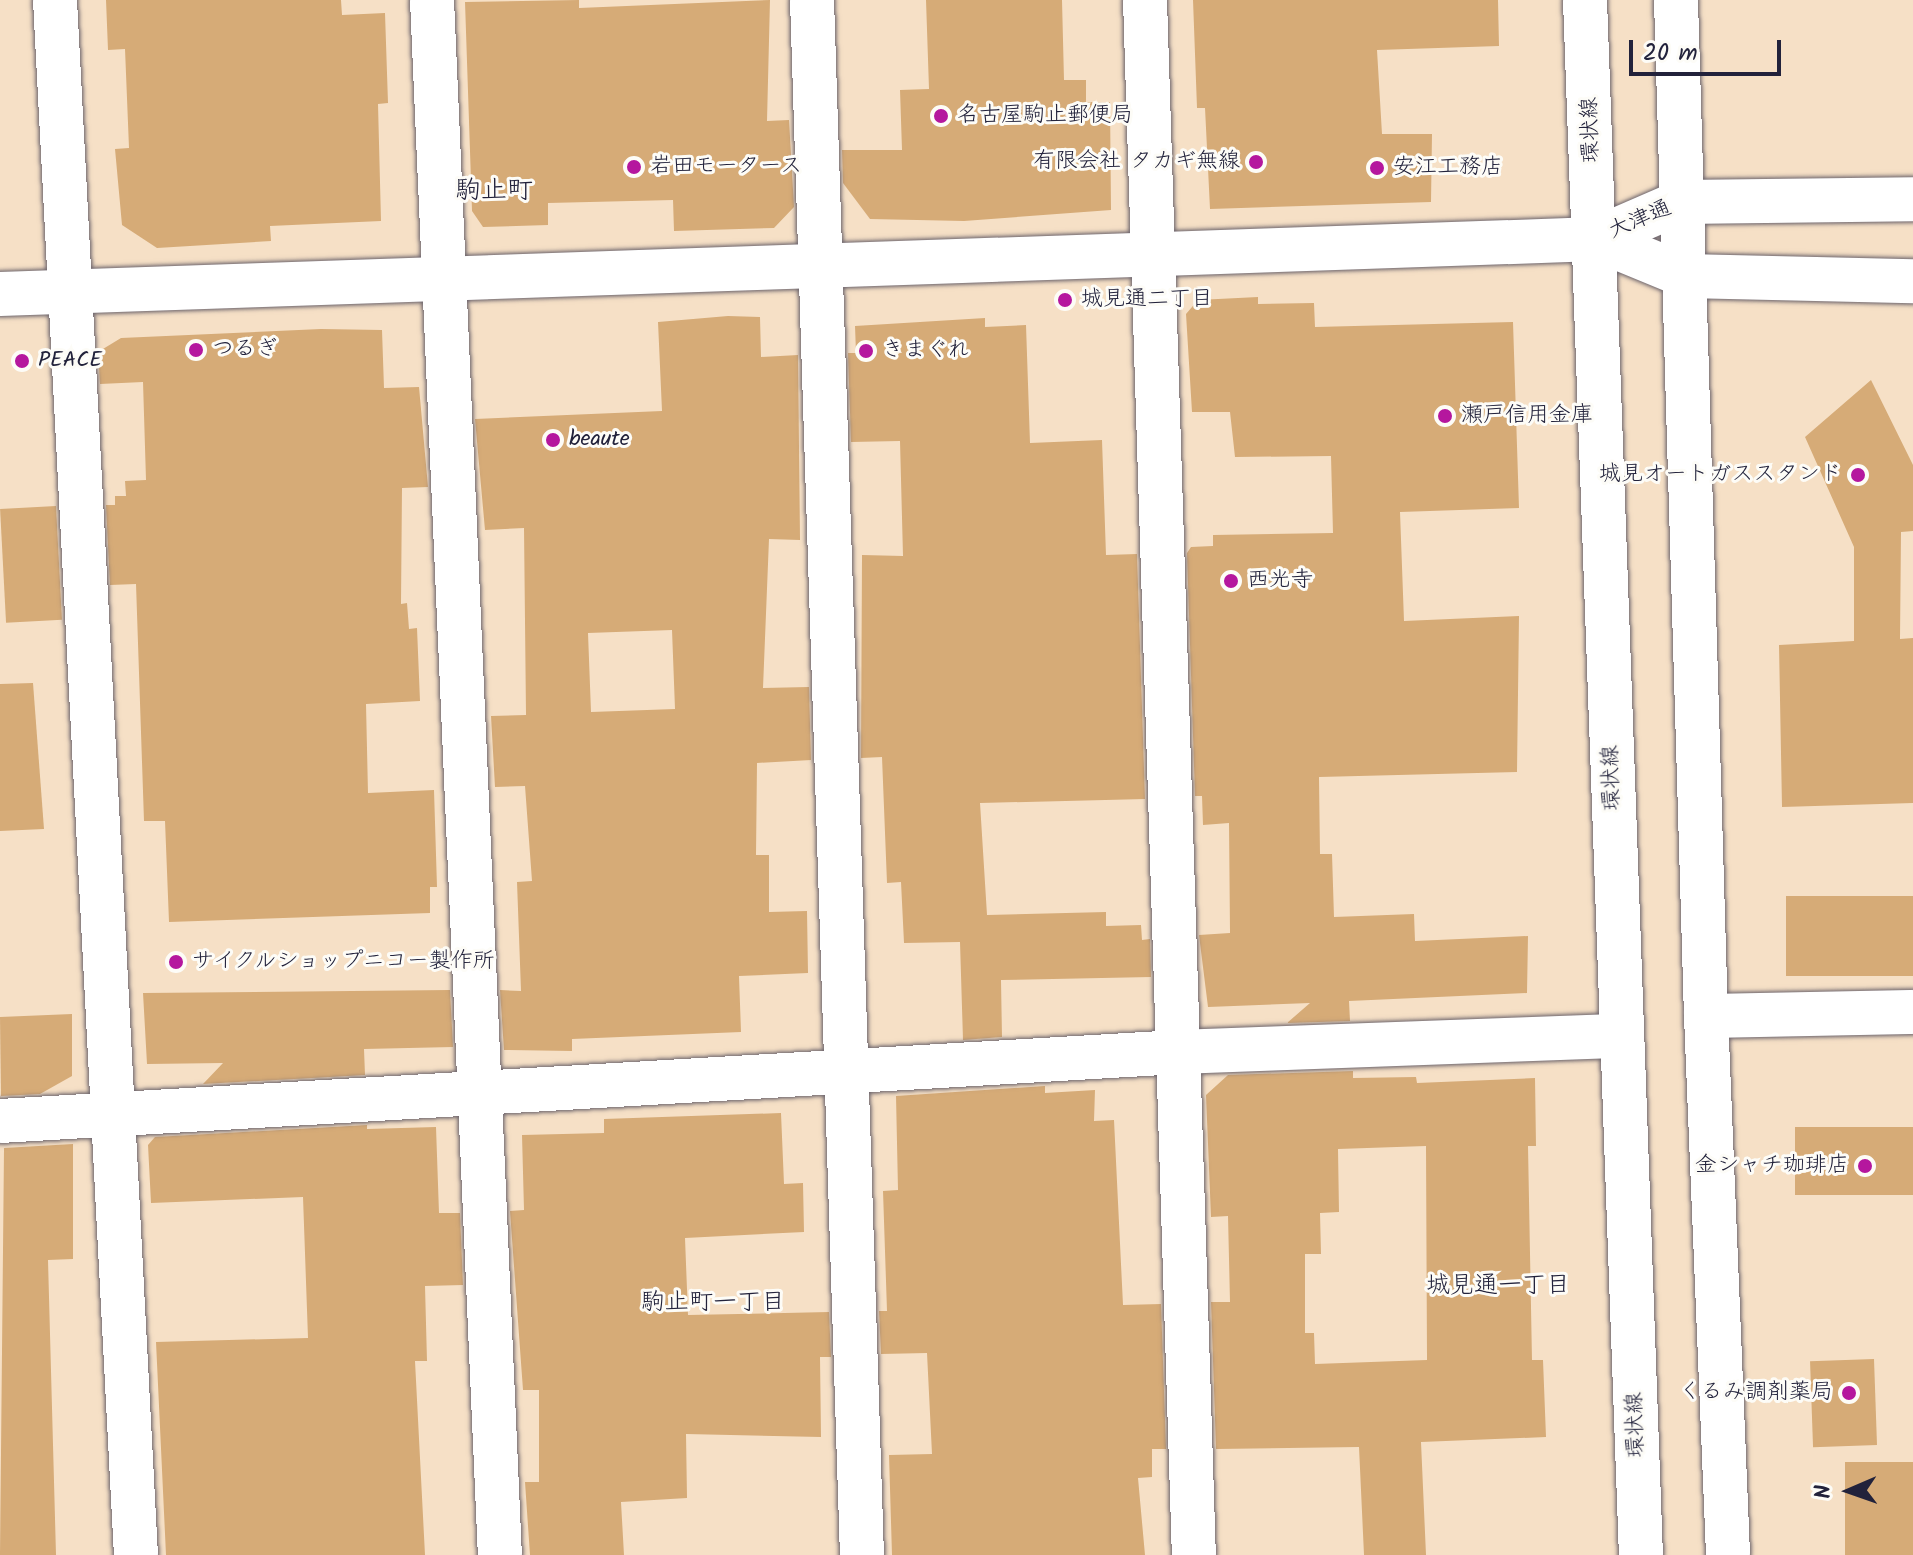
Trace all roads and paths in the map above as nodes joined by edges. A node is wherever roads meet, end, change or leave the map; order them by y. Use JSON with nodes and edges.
{"nodes":[{"id":1,"x":55,"y":0,"type":"edge"},
{"id":2,"x":432,"y":0,"type":"edge"},
{"id":3,"x":812,"y":0,"type":"edge"},
{"id":4,"x":1145,"y":0,"type":"edge"},
{"id":5,"x":1585,"y":0,"type":"edge"},
{"id":6,"x":1676,"y":0,"type":"edge"},
{"id":7,"x":1913,"y":199,"type":"edge"},
{"id":8,"x":1681,"y":202,"type":"junction"},
{"id":9,"x":1596,"y":239,"type":"junction"},
{"id":10,"x":1152,"y":256,"type":"junction"},
{"id":11,"x":821,"y":269,"type":"junction"},
{"id":12,"x":1686,"y":276,"type":"junction"},
{"id":13,"x":443,"y":281,"type":"junction"},
{"id":14,"x":1913,"y":281,"type":"edge"},
{"id":15,"x":71,"y":291,"type":"junction"},
{"id":16,"x":0,"y":294,"type":"edge"},
{"id":17,"x":1913,"y":1012,"type":"edge"},
{"id":18,"x":1706,"y":1016,"type":"junction"},
{"id":19,"x":1620,"y":1036,"type":"junction"},
{"id":20,"x":1179,"y":1052,"type":"junction"},
{"id":21,"x":846,"y":1073,"type":"junction"},
{"id":22,"x":479,"y":1096,"type":"junction"},
{"id":23,"x":114,"y":1114,"type":"junction"},
{"id":24,"x":0,"y":1121,"type":"edge"},
{"id":25,"x":136,"y":1555,"type":"edge"},
{"id":26,"x":500,"y":1555,"type":"edge"},
{"id":27,"x":862,"y":1555,"type":"edge"},
{"id":28,"x":1194,"y":1555,"type":"edge"},
{"id":29,"x":1641,"y":1555,"type":"edge"},
{"id":30,"x":1728,"y":1555,"type":"edge"}],
"edges":[{"from":1,"to":15,"type":"street"},
{"from":2,"to":13,"type":"street"},
{"from":3,"to":11,"type":"street"},
{"from":4,"to":10,"type":"street"},
{"from":5,"to":9,"type":"street","name":"環状線"},
{"from":6,"to":8,"type":"street"},
{"from":7,"to":8,"type":"street","name":"大津通"},
{"from":8,"to":9,"type":"street","name":"大津通"},
{"from":8,"to":12,"type":"street"},
{"from":9,"to":10,"type":"street"},
{"from":9,"to":12,"type":"street","name":"大津通"},
{"from":9,"to":19,"type":"street","name":"環状線"},
{"from":10,"to":11,"type":"street"},
{"from":10,"to":20,"type":"street"},
{"from":11,"to":13,"type":"street"},
{"from":11,"to":21,"type":"street"},
{"from":12,"to":14,"type":"street","name":"大津通"},
{"from":12,"to":18,"type":"street"},
{"from":13,"to":15,"type":"street"},
{"from":13,"to":22,"type":"street"},
{"from":15,"to":16,"type":"street"},
{"from":15,"to":23,"type":"street"},
{"from":17,"to":18,"type":"street"},
{"from":18,"to":30,"type":"street"},
{"from":19,"to":20,"type":"street"},
{"from":19,"to":29,"type":"street","name":"環状線"},
{"from":20,"to":21,"type":"street"},
{"from":20,"to":28,"type":"street"},
{"from":21,"to":22,"type":"street"},
{"from":21,"to":27,"type":"street"},
{"from":22,"to":23,"type":"street"},
{"from":22,"to":26,"type":"street"},
{"from":23,"to":24,"type":"street"},
{"from":23,"to":25,"type":"street"}]}
